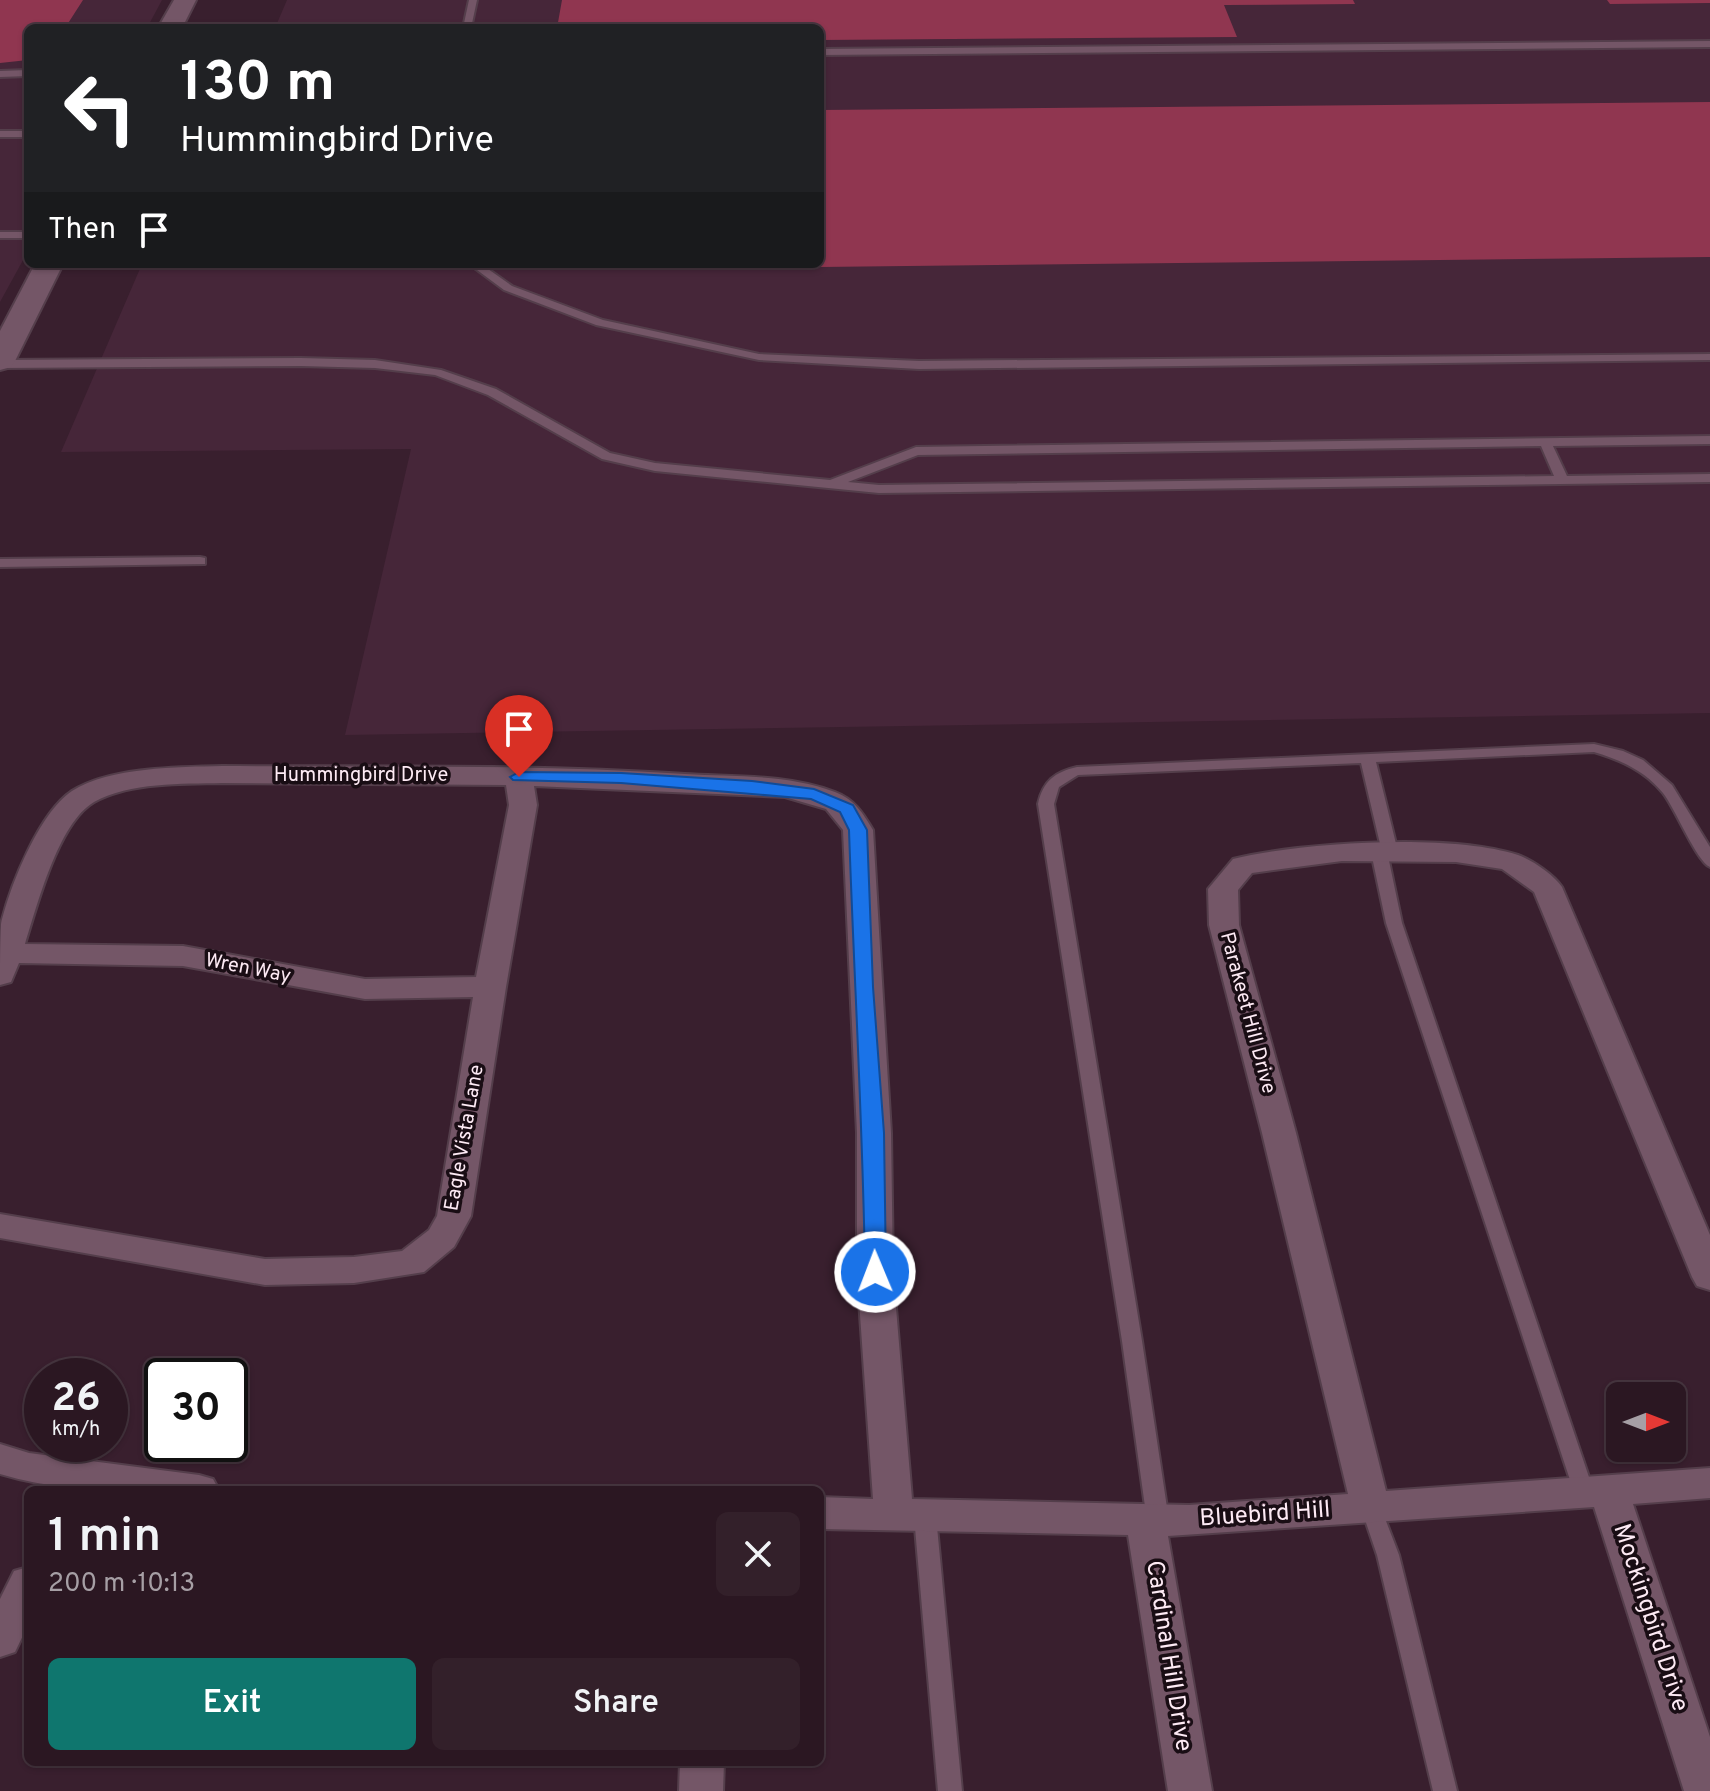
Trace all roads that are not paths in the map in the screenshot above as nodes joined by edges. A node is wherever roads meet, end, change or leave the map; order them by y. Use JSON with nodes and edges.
{"nodes":[{"id":1,"x":185,"y":0,"type":"edge"},
{"id":2,"x":473,"y":0,"type":"edge"},
{"id":3,"x":172,"y":24,"type":"edge"},
{"id":4,"x":468,"y":24,"type":"edge"},
{"id":5,"x":1710,"y":44,"type":"edge"},
{"id":6,"x":824,"y":52,"type":"edge"},
{"id":7,"x":24,"y":73,"type":"edge"},
{"id":8,"x":0,"y":74,"type":"edge"},
{"id":9,"x":0,"y":134,"type":"edge"},
{"id":10,"x":24,"y":134,"type":"edge"},
{"id":11,"x":0,"y":235,"type":"edge"},
{"id":12,"x":24,"y":235,"type":"edge"},
{"id":13,"x":47,"y":268,"type":"edge"},
{"id":14,"x":480,"y":268,"type":"edge"},
{"id":15,"x":1710,"y":357,"type":"edge"},
{"id":16,"x":0,"y":363,"type":"edge"},
{"id":17,"x":1710,"y":440,"type":"edge"},
{"id":18,"x":1545,"y":442,"type":"junction"},
{"id":19,"x":1710,"y":478,"type":"edge"},
{"id":20,"x":1562,"y":480,"type":"junction"},
{"id":21,"x":830,"y":485,"type":"junction"},
{"id":22,"x":200,"y":561,"type":"dead end"},
{"id":23,"x":0,"y":563,"type":"edge"},
{"id":24,"x":1368,"y":760,"type":"junction"},
{"id":25,"x":519,"y":777,"type":"junction"},
{"id":26,"x":1384,"y":852,"type":"junction"},
{"id":27,"x":1710,"y":862,"type":"edge"},
{"id":28,"x":3,"y":965,"type":"edge"},
{"id":29,"x":490,"y":987,"type":"junction"},
{"id":30,"x":0,"y":1226,"type":"edge"},
{"id":31,"x":1710,"y":1277,"type":"edge"},
{"id":32,"x":0,"y":1459,"type":"edge"},
{"id":33,"x":50,"y":1480,"type":"edge"},
{"id":34,"x":1710,"y":1483,"type":"edge"},
{"id":35,"x":137,"y":1486,"type":"edge"},
{"id":36,"x":1596,"y":1492,"type":"junction"},
{"id":37,"x":1371,"y":1508,"type":"junction"},
{"id":38,"x":824,"y":1513,"type":"edge"},
{"id":39,"x":909,"y":1515,"type":"junction"},
{"id":40,"x":1152,"y":1521,"type":"junction"},
{"id":41,"x":24,"y":1591,"type":"edge"},
{"id":42,"x":24,"y":1633,"type":"edge"},
{"id":43,"x":0,"y":1641,"type":"edge"},
{"id":44,"x":702,"y":1766,"type":"edge"},
{"id":45,"x":701,"y":1791,"type":"edge"},
{"id":46,"x":950,"y":1791,"type":"edge"},
{"id":47,"x":1190,"y":1791,"type":"edge"},
{"id":48,"x":1445,"y":1791,"type":"edge"},
{"id":49,"x":1706,"y":1791,"type":"edge"}],
"edges":[{"from":1,"to":3,"type":"main road"},
{"from":2,"to":4,"type":"lane"},
{"from":5,"to":6,"type":"lane"},
{"from":7,"to":8,"type":"lane"},
{"from":9,"to":10,"type":"lane"},
{"from":11,"to":12,"type":"lane"},
{"from":13,"to":16,"type":"main road"},
{"from":14,"to":15,"type":"lane"},
{"from":16,"to":21,"type":"lane"},
{"from":17,"to":18,"type":"lane"},
{"from":18,"to":20,"type":"lane"},
{"from":18,"to":21,"type":"lane"},
{"from":19,"to":20,"type":"lane"},
{"from":20,"to":21,"type":"lane"},
{"from":22,"to":23,"type":"lane"},
{"from":24,"to":26,"type":"lane"},
{"from":24,"to":27,"type":"lane"},
{"from":24,"to":40,"type":"lane"},
{"from":25,"to":28,"type":"street","name":"Hummingbird Drive"},
{"from":25,"to":29,"type":"street","name":"Eagle Vista Lane"},
{"from":25,"to":39,"type":"street","name":"Hummingbird Drive"},
{"from":26,"to":31,"type":"street","name":"Parakeet Hill Drive"},
{"from":26,"to":36,"type":"lane"},
{"from":26,"to":37,"type":"street","name":"Parakeet Hill Drive"},
{"from":28,"to":29,"type":"street","name":"Wren Way"},
{"from":29,"to":30,"type":"street","name":"Eagle Vista Lane"},
{"from":32,"to":33,"type":"street"},
{"from":33,"to":35,"type":"street"},
{"from":34,"to":36,"type":"street","name":"Bluebird Hill"},
{"from":36,"to":37,"type":"street","name":"Bluebird Hill"},
{"from":36,"to":49,"type":"street","name":"Mockingbird Drive"},
{"from":37,"to":40,"type":"street","name":"Bluebird Hill"},
{"from":37,"to":48,"type":"lane"},
{"from":38,"to":39,"type":"street","name":"Bluebird Hill"},
{"from":39,"to":40,"type":"street","name":"Bluebird Hill"},
{"from":39,"to":46,"type":"lane"},
{"from":40,"to":47,"type":"street","name":"Cardinal Hill Drive"},
{"from":41,"to":43,"type":"street"},
{"from":42,"to":43,"type":"street"},
{"from":44,"to":45,"type":"street"}]}
